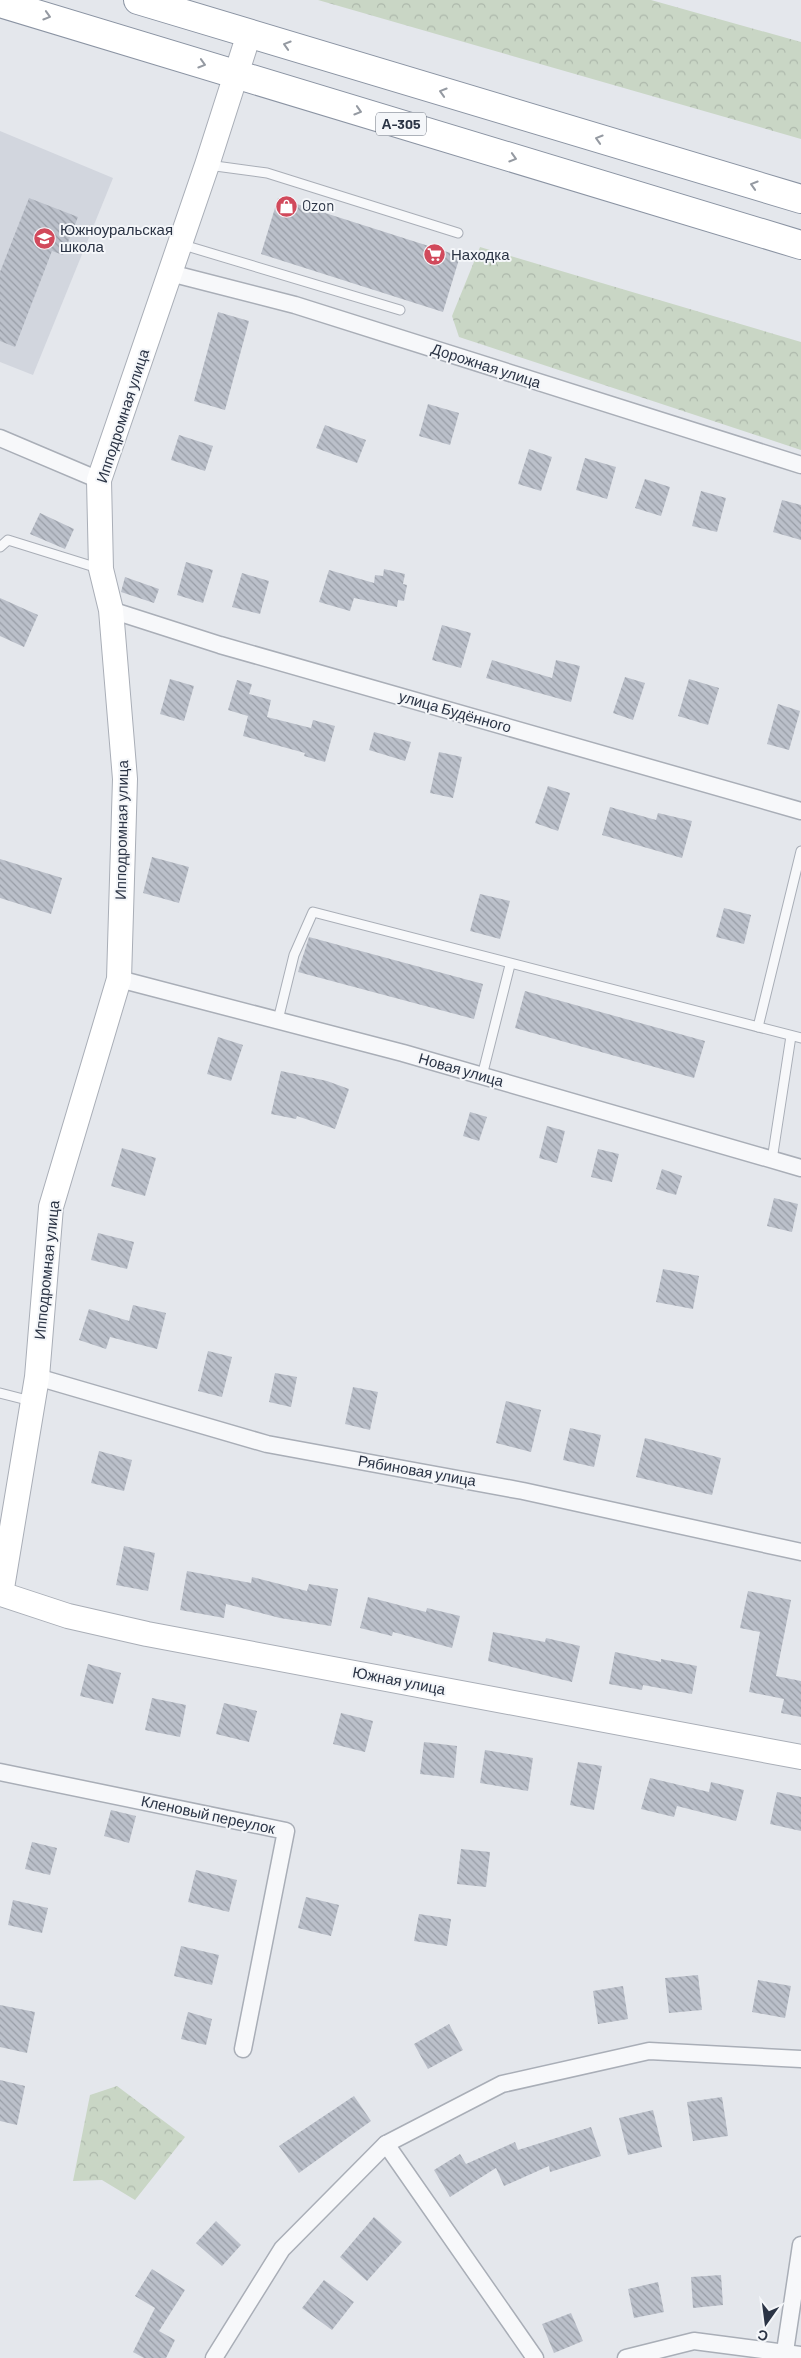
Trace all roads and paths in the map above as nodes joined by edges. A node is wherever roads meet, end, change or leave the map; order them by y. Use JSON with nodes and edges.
{"nodes":[{"id":1,"x":138,"y":0,"type":"edge"},
{"id":2,"x":0,"y":3,"type":"edge"},
{"id":3,"x":248,"y":34,"type":"junction"},
{"id":4,"x":236,"y":74,"type":"junction"},
{"id":5,"x":207,"y":165,"type":"junction"},
{"id":6,"x":801,"y":200,"type":"edge"},
{"id":7,"x":458,"y":233,"type":"dead end"},
{"id":8,"x":180,"y":243,"type":"junction"},
{"id":9,"x":801,"y":245,"type":"edge"},
{"id":10,"x":170,"y":273,"type":"junction"},
{"id":11,"x":400,"y":310,"type":"dead end"},
{"id":12,"x":0,"y":438,"type":"edge"},
{"id":13,"x":801,"y":464,"type":"edge"},
{"id":14,"x":99,"y":480,"type":"junction"},
{"id":15,"x":0,"y":547,"type":"edge"},
{"id":16,"x":101,"y":569,"type":"junction"},
{"id":17,"x":111,"y":610,"type":"junction"},
{"id":18,"x":801,"y":810,"type":"edge"},
{"id":19,"x":801,"y":850,"type":"edge"},
{"id":20,"x":510,"y":965,"type":"junction"},
{"id":21,"x":119,"y":979,"type":"junction"},
{"id":22,"x":278,"y":1020,"type":"junction"},
{"id":23,"x":758,"y":1027,"type":"junction"},
{"id":24,"x":791,"y":1036,"type":"junction"},
{"id":25,"x":801,"y":1038,"type":"edge"},
{"id":26,"x":482,"y":1076,"type":"junction"},
{"id":27,"x":772,"y":1160,"type":"junction"},
{"id":28,"x":801,"y":1168,"type":"edge"},
{"id":29,"x":37,"y":1377,"type":"junction"},
{"id":30,"x":0,"y":1393,"type":"edge"},
{"id":31,"x":33,"y":1401,"type":"junction"},
{"id":32,"x":801,"y":1552,"type":"edge"},
{"id":33,"x":0,"y":1595,"type":"edge"},
{"id":34,"x":801,"y":1757,"type":"edge"},
{"id":35,"x":0,"y":1772,"type":"edge"},
{"id":36,"x":243,"y":2049,"type":"dead end"},
{"id":37,"x":801,"y":2059,"type":"edge"},
{"id":38,"x":386,"y":2144,"type":"junction"},
{"id":39,"x":801,"y":2245,"type":"edge"},
{"id":40,"x":790,"y":2355,"type":"edge"},
{"id":41,"x":214,"y":2358,"type":"edge"},
{"id":42,"x":535,"y":2358,"type":"edge"},
{"id":43,"x":626,"y":2358,"type":"edge"}],
"edges":[{"from":1,"to":3,"type":"highway"},
{"from":2,"to":4,"type":"highway","number":"А-305","one_way":true},
{"from":3,"to":4,"type":"street","name":"Ипподромная улица"},
{"from":6,"to":3,"type":"highway","one_way":true},
{"from":4,"to":5,"type":"street","name":"Ипподромная улица"},
{"from":4,"to":9,"type":"highway","number":"А-305","one_way":true},
{"from":5,"to":7,"type":"lane"},
{"from":5,"to":8,"type":"street","name":"Ипподромная улица"},
{"from":8,"to":10,"type":"street","name":"Ипподромная улица"},
{"from":8,"to":11,"type":"lane"},
{"from":10,"to":13,"type":"street","name":"Дорожная улица"},
{"from":10,"to":14,"type":"street","name":"Ипподромная улица"},
{"from":12,"to":14,"type":"street"},
{"from":14,"to":16,"type":"street","name":"Ипподромная улица"},
{"from":15,"to":16,"type":"lane"},
{"from":16,"to":17,"type":"street","name":"Ипподромная улица"},
{"from":17,"to":18,"type":"street","name":"улица Будённого"},
{"from":17,"to":21,"type":"street","name":"Ипподромная улица"},
{"from":19,"to":23,"type":"lane"},
{"from":20,"to":22,"type":"lane"},
{"from":20,"to":23,"type":"lane"},
{"from":20,"to":26,"type":"lane"},
{"from":21,"to":22,"type":"street","name":"Новая улица"},
{"from":21,"to":29,"type":"street","name":"Ипподромная улица"},
{"from":22,"to":26,"type":"street","name":"Новая улица"},
{"from":23,"to":24,"type":"lane"},
{"from":24,"to":25,"type":"lane"},
{"from":24,"to":27,"type":"lane"},
{"from":26,"to":27,"type":"street","name":"Новая улица"},
{"from":27,"to":28,"type":"street","name":"Новая улица"},
{"from":29,"to":31,"type":"street","name":"Ипподромная улица"},
{"from":29,"to":32,"type":"street","name":"Рябиновая улица"},
{"from":30,"to":31,"type":"lane"},
{"from":31,"to":33,"type":"street","name":"Ипподромная улица"},
{"from":33,"to":34,"type":"street","name":"Южная улица"},
{"from":35,"to":36,"type":"street","name":"Кленовый переулок"},
{"from":37,"to":38,"type":"street"},
{"from":38,"to":41,"type":"street"},
{"from":38,"to":42,"type":"street"},
{"from":39,"to":40,"type":"street"},
{"from":40,"to":43,"type":"street"}]}
